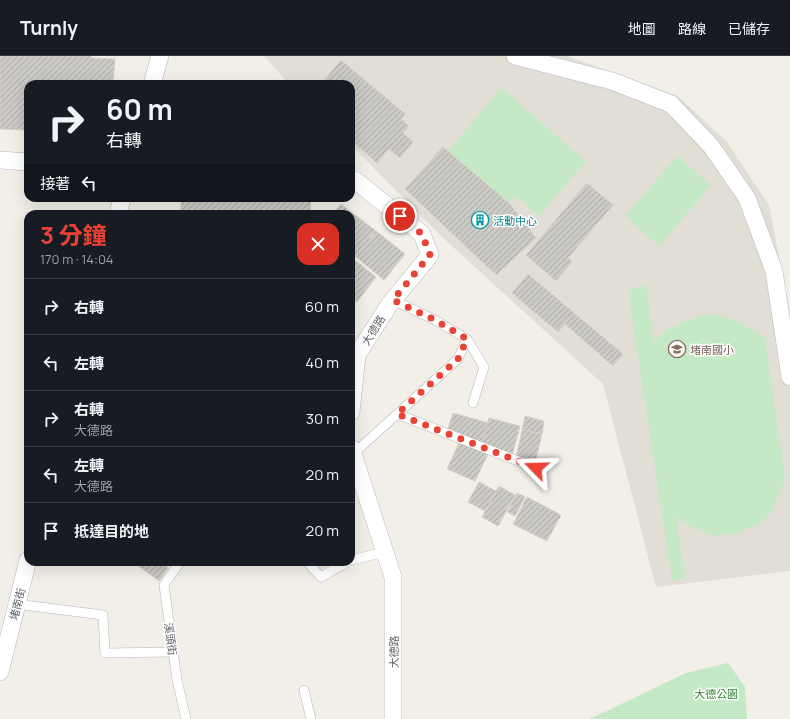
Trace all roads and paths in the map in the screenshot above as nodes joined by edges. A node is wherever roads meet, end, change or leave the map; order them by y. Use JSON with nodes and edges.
{"nodes":[{"id":1,"x":160,"y":56,"type":"edge"},
{"id":2,"x":515,"y":56,"type":"edge"},
{"id":3,"x":153,"y":80,"type":"edge"},
{"id":4,"x":0,"y":160,"type":"edge"},
{"id":5,"x":24,"y":162,"type":"edge"},
{"id":6,"x":355,"y":181,"type":"edge"},
{"id":7,"x":393,"y":300,"type":"junction"},
{"id":8,"x":467,"y":339,"type":"junction"},
{"id":9,"x":355,"y":354,"type":"edge"},
{"id":10,"x":790,"y":377,"type":"edge"},
{"id":11,"x":473,"y":404,"type":"dead end"},
{"id":12,"x":397,"y":414,"type":"junction"},
{"id":13,"x":355,"y":449,"type":"edge"},
{"id":14,"x":355,"y":460,"type":"edge"},
{"id":15,"x":536,"y":468,"type":"dead end"},
{"id":16,"x":385,"y":552,"type":"junction"},
{"id":17,"x":355,"y":559,"type":"edge"},
{"id":18,"x":26,"y":566,"type":"edge"},
{"id":19,"x":177,"y":566,"type":"edge"},
{"id":20,"x":311,"y":566,"type":"edge"},
{"id":21,"x":340,"y":566,"type":"edge"},
{"id":22,"x":16,"y":604,"type":"junction"},
{"id":23,"x":173,"y":652,"type":"junction"},
{"id":24,"x":0,"y":672,"type":"edge"},
{"id":25,"x":304,"y":690,"type":"dead end"},
{"id":26,"x":186,"y":719,"type":"edge"},
{"id":27,"x":311,"y":719,"type":"edge"},
{"id":28,"x":393,"y":719,"type":"edge"}],
"edges":[{"from":1,"to":3,"type":"street"},
{"from":2,"to":10,"type":"street"},
{"from":4,"to":5,"type":"street"},
{"from":6,"to":7,"type":"street","name":"大德路"},
{"from":7,"to":8,"type":"lane"},
{"from":7,"to":9,"type":"street","name":"大德路"},
{"from":8,"to":11,"type":"lane"},
{"from":8,"to":12,"type":"lane"},
{"from":12,"to":13,"type":"lane"},
{"from":12,"to":15,"type":"lane"},
{"from":14,"to":16,"type":"street","name":"大德路"},
{"from":16,"to":17,"type":"lane"},
{"from":16,"to":28,"type":"street","name":"大德路"},
{"from":18,"to":22,"type":"street","name":"堵南街"},
{"from":19,"to":23,"type":"lane","name":"溪頭街"},
{"from":20,"to":21,"type":"lane"},
{"from":22,"to":23,"type":"lane"},
{"from":22,"to":24,"type":"street","name":"堵南街"},
{"from":23,"to":26,"type":"lane","name":"溪頭街"},
{"from":25,"to":27,"type":"lane"}]}
